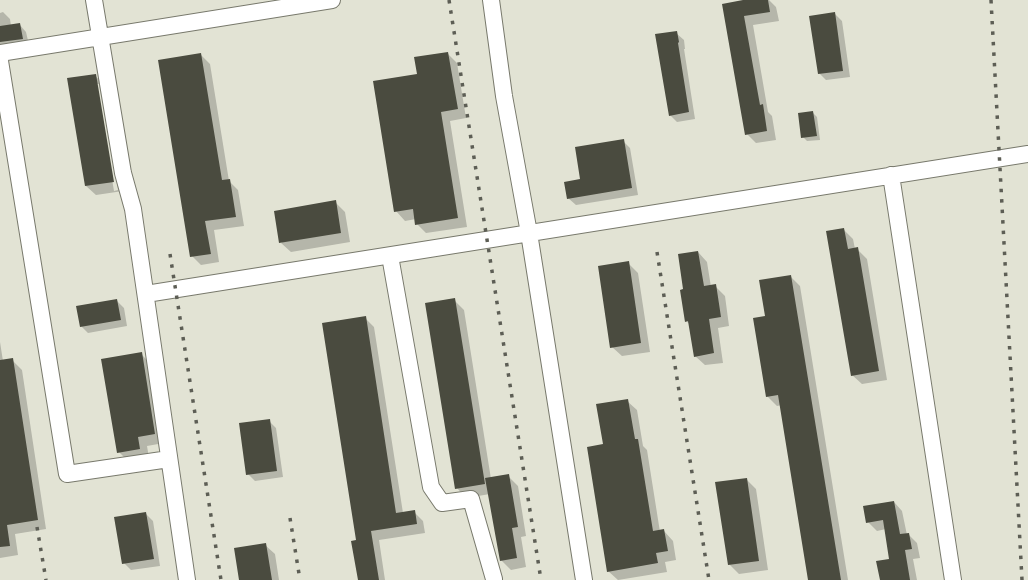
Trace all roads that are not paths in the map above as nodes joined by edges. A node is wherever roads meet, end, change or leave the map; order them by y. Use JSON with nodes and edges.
{"nodes":[{"id":1,"x":94,"y":0,"type":"edge"},
{"id":2,"x":332,"y":0,"type":"edge"},
{"id":3,"x":491,"y":0,"type":"edge"},
{"id":4,"x":100,"y":38,"type":"junction"},
{"id":5,"x":0,"y":53,"type":"edge"},
{"id":6,"x":0,"y":61,"type":"edge"},
{"id":7,"x":1028,"y":154,"type":"edge"},
{"id":8,"x":891,"y":175,"type":"junction"},
{"id":9,"x":529,"y":233,"type":"junction"},
{"id":10,"x":390,"y":256,"type":"junction"},
{"id":11,"x":146,"y":294,"type":"junction"},
{"id":12,"x":169,"y":459,"type":"junction"},
{"id":13,"x":494,"y":579,"type":"edge"},
{"id":14,"x":187,"y":580,"type":"edge"},
{"id":15,"x":584,"y":580,"type":"edge"},
{"id":16,"x":953,"y":580,"type":"edge"}],
"edges":[{"from":1,"to":4,"type":"lane"},
{"from":2,"to":4,"type":"lane"},
{"from":3,"to":9,"type":"lane"},
{"from":4,"to":5,"type":"lane"},
{"from":4,"to":11,"type":"lane"},
{"from":6,"to":12,"type":"lane"},
{"from":7,"to":8,"type":"lane"},
{"from":8,"to":9,"type":"lane"},
{"from":8,"to":16,"type":"lane"},
{"from":9,"to":10,"type":"lane"},
{"from":9,"to":15,"type":"lane"},
{"from":10,"to":11,"type":"lane"},
{"from":10,"to":13,"type":"lane"},
{"from":11,"to":12,"type":"lane"},
{"from":12,"to":14,"type":"lane"}]}
